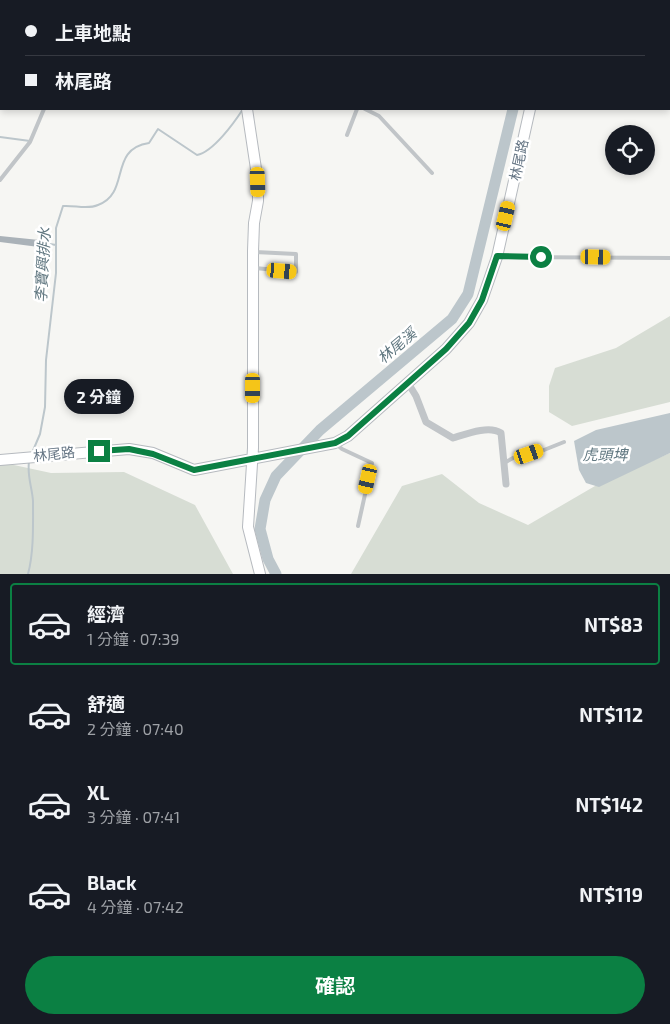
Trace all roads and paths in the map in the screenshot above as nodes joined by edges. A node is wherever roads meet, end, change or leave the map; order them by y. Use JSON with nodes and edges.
{"nodes":[{"id":1,"x":44,"y":110,"type":"edge"},
{"id":2,"x":247,"y":110,"type":"edge"},
{"id":3,"x":357,"y":110,"type":"edge"},
{"id":4,"x":367,"y":110,"type":"edge"},
{"id":5,"x":530,"y":110,"type":"edge"},
{"id":6,"x":347,"y":135,"type":"dead end"},
{"id":7,"x":432,"y":173,"type":"dead end"},
{"id":8,"x":0,"y":180,"type":"edge"},
{"id":9,"x":253,"y":251,"type":"junction"},
{"id":10,"x":497,"y":256,"type":"junction"},
{"id":11,"x":670,"y":258,"type":"edge"},
{"id":12,"x":253,"y":268,"type":"junction"},
{"id":13,"x":408,"y":383,"type":"junction"},
{"id":14,"x":564,"y":442,"type":"dead end"},
{"id":15,"x":335,"y":443,"type":"junction"},
{"id":16,"x":0,"y":460,"type":"edge"},
{"id":17,"x":253,"y":460,"type":"junction"},
{"id":18,"x":504,"y":463,"type":"junction"},
{"id":19,"x":506,"y":484,"type":"dead end"},
{"id":20,"x":358,"y":526,"type":"dead end"},
{"id":21,"x":260,"y":574,"type":"edge"}],
"edges":[{"from":1,"to":8,"type":"lane"},
{"from":2,"to":9,"type":"street"},
{"from":3,"to":6,"type":"lane"},
{"from":4,"to":7,"type":"lane"},
{"from":5,"to":10,"type":"street","name":"林尾路"},
{"from":9,"to":12,"type":"street"},
{"from":9,"to":12,"type":"lane"},
{"from":10,"to":11,"type":"lane"},
{"from":10,"to":13,"type":"street","name":"林尾路"},
{"from":12,"to":17,"type":"street"},
{"from":13,"to":15,"type":"street","name":"林尾路"},
{"from":13,"to":18,"type":"street"},
{"from":14,"to":18,"type":"lane"},
{"from":15,"to":17,"type":"street","name":"林尾路"},
{"from":15,"to":20,"type":"lane"},
{"from":16,"to":17,"type":"street","name":"林尾路"},
{"from":17,"to":21,"type":"street"},
{"from":18,"to":19,"type":"street"}]}
